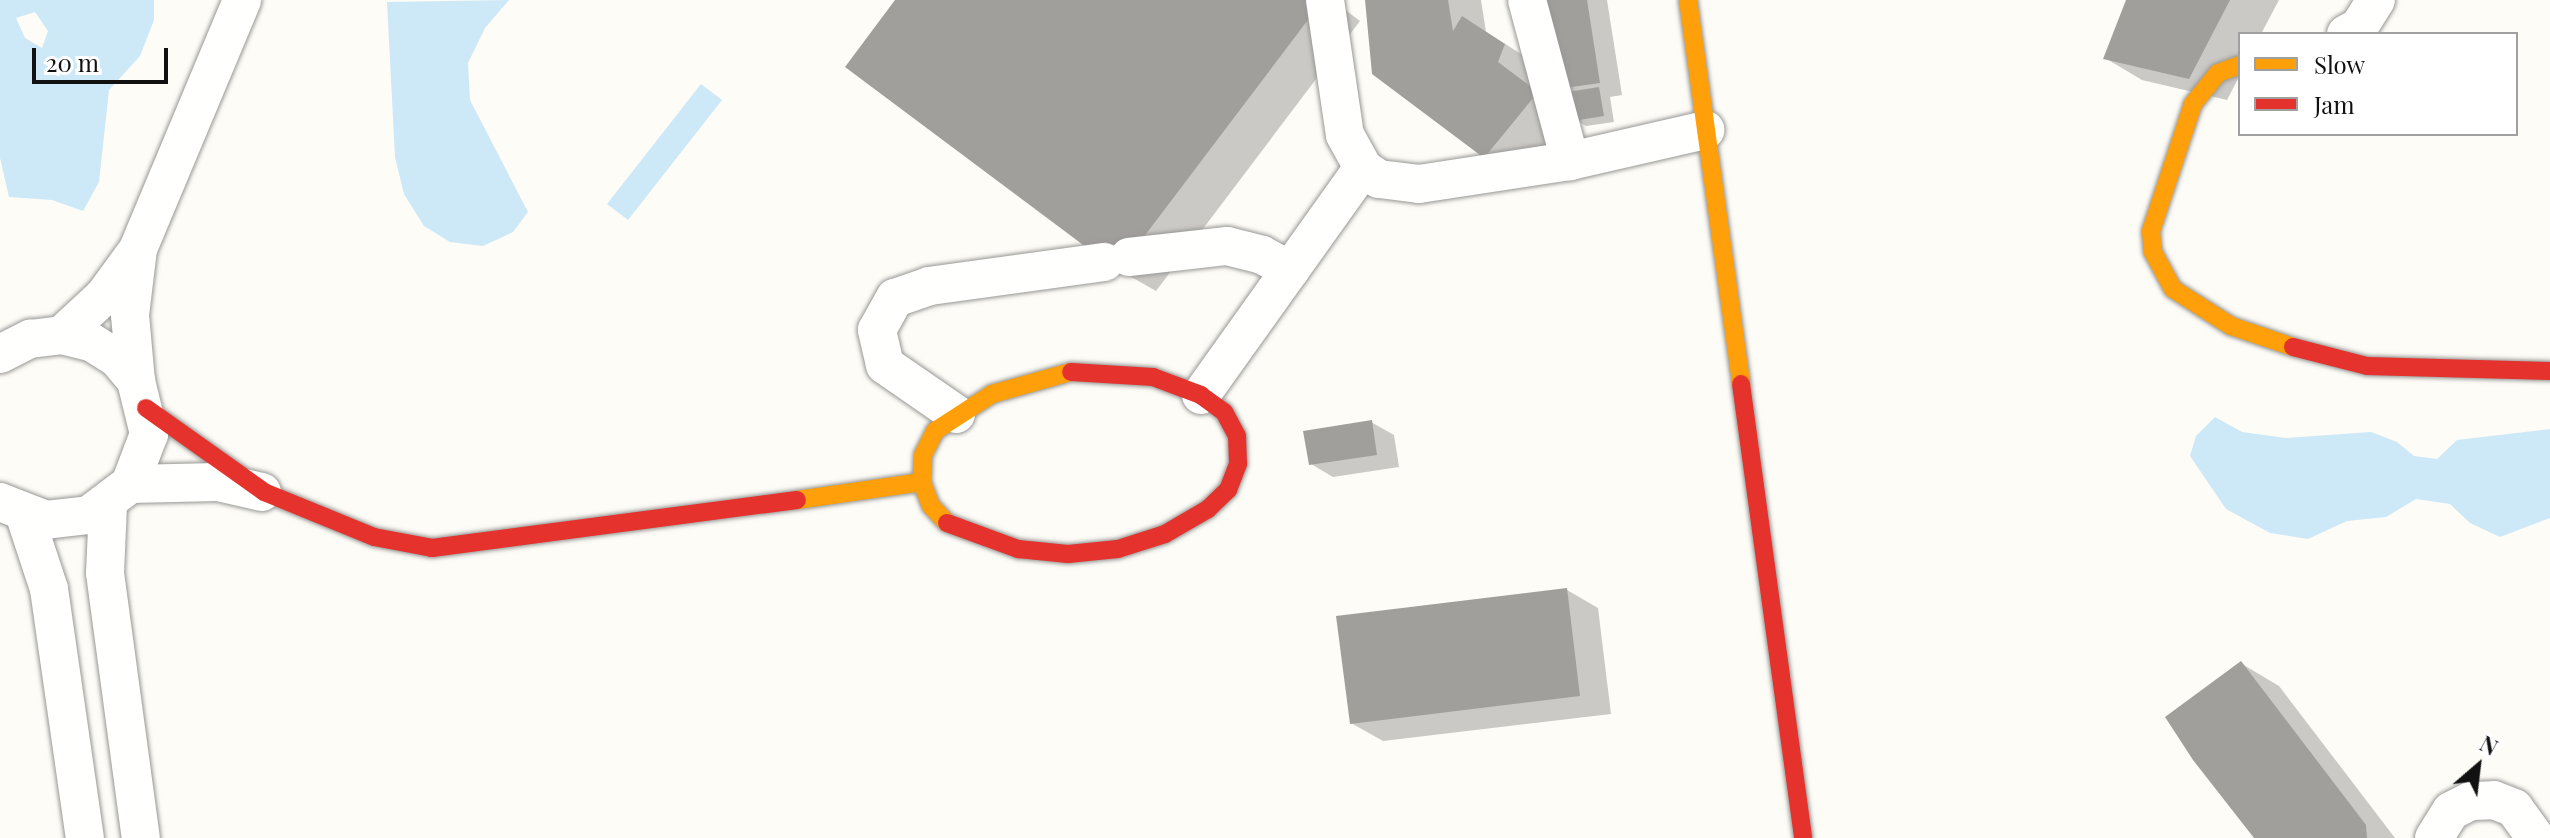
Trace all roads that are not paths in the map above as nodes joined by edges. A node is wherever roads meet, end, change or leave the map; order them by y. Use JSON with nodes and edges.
{"nodes":[{"id":1,"x":242,"y":0,"type":"edge"},
{"id":2,"x":1325,"y":0,"type":"edge"},
{"id":3,"x":1527,"y":0,"type":"edge"},
{"id":4,"x":1688,"y":0,"type":"edge"},
{"id":5,"x":2376,"y":0,"type":"edge"},
{"id":6,"x":2350,"y":32,"type":"edge"},
{"id":7,"x":2238,"y":66,"type":"edge"},
{"id":8,"x":1705,"y":130,"type":"junction"},
{"id":9,"x":1570,"y":161,"type":"junction"},
{"id":10,"x":1363,"y":168,"type":"junction"},
{"id":11,"x":138,"y":249,"type":"junction"},
{"id":12,"x":1290,"y":270,"type":"junction"},
{"id":13,"x":23,"y":338,"type":"edge"},
{"id":14,"x":2550,"y":371,"type":"edge"},
{"id":15,"x":141,"y":395,"type":"junction"},
{"id":16,"x":1201,"y":395,"type":"junction"},
{"id":17,"x":956,"y":414,"type":"junction"},
{"id":18,"x":922,"y":482,"type":"junction"},
{"id":19,"x":264,"y":492,"type":"junction"},
{"id":20,"x":119,"y":494,"type":"junction"},
{"id":21,"x":8,"y":508,"type":"edge"},
{"id":22,"x":85,"y":838,"type":"edge"},
{"id":23,"x":141,"y":838,"type":"edge"},
{"id":24,"x":1803,"y":838,"type":"edge"},
{"id":25,"x":2434,"y":838,"type":"edge"},
{"id":26,"x":2536,"y":838,"type":"edge"}],
"edges":[{"from":1,"to":11,"type":"street"},
{"from":2,"to":10,"type":"street"},
{"from":3,"to":9,"type":"street"},
{"from":4,"to":8,"type":"street"},
{"from":5,"to":6,"type":"street"},
{"from":7,"to":14,"type":"street"},
{"from":8,"to":9,"type":"street"},
{"from":8,"to":24,"type":"street"},
{"from":9,"to":10,"type":"street"},
{"from":10,"to":12,"type":"street"},
{"from":11,"to":13,"type":"street"},
{"from":11,"to":15,"type":"street"},
{"from":12,"to":16,"type":"street"},
{"from":12,"to":17,"type":"street"},
{"from":13,"to":15,"type":"street"},
{"from":15,"to":19,"type":"street"},
{"from":15,"to":20,"type":"street"},
{"from":16,"to":17,"type":"street"},
{"from":16,"to":18,"type":"street"},
{"from":17,"to":18,"type":"street"},
{"from":18,"to":19,"type":"street"},
{"from":19,"to":20,"type":"street"},
{"from":20,"to":21,"type":"street"},
{"from":20,"to":23,"type":"street"},
{"from":21,"to":22,"type":"street"},
{"from":25,"to":26,"type":"street"}]}
